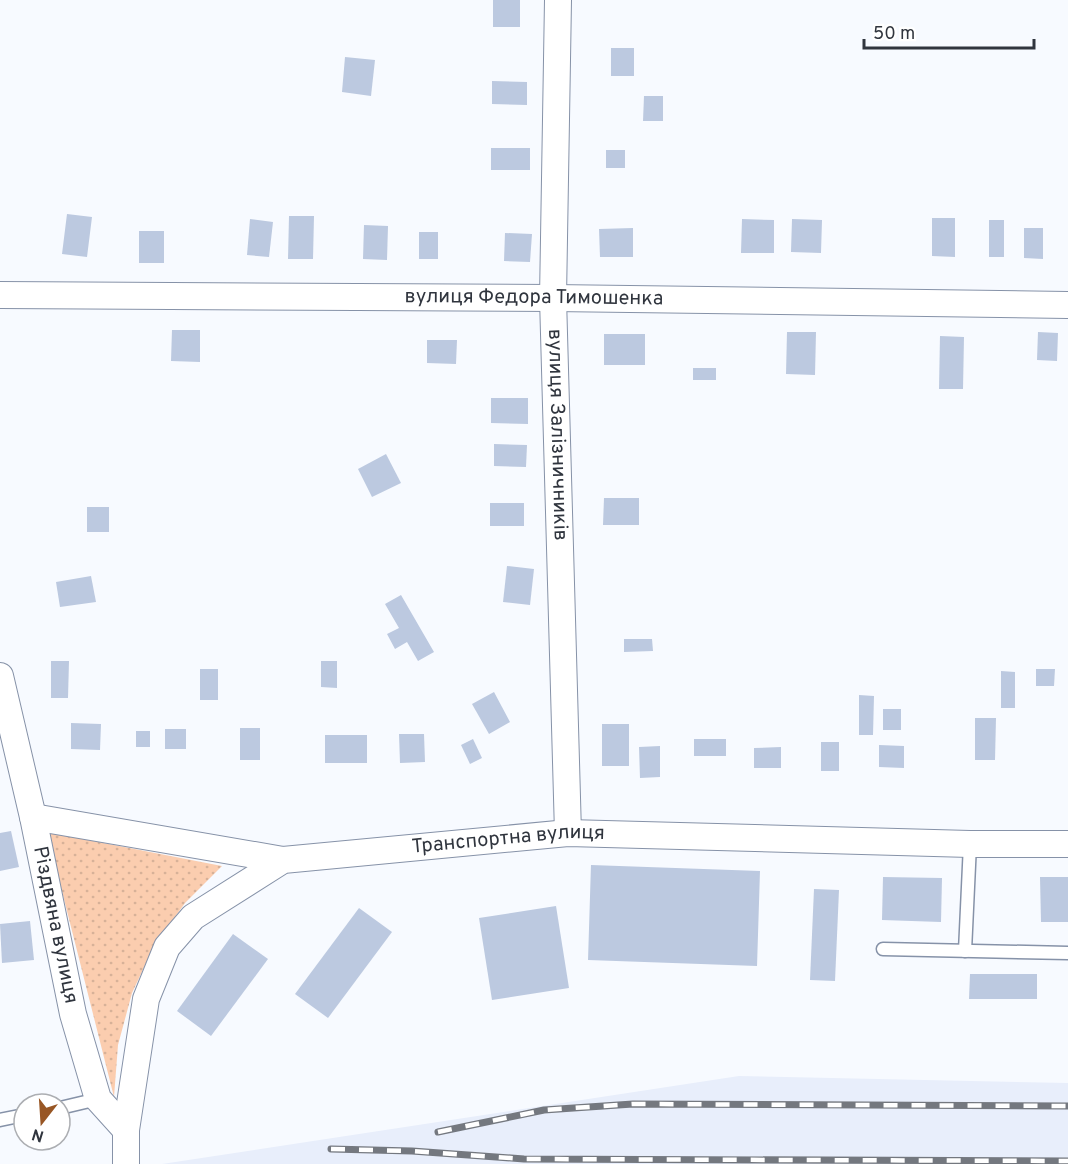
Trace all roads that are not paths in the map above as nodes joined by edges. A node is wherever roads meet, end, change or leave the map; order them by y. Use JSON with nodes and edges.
{"nodes":[{"id":1,"x":558,"y":0,"type":"edge"},
{"id":2,"x":0,"y":295,"type":"edge"},
{"id":3,"x":553,"y":298,"type":"junction"},
{"id":4,"x":1068,"y":305,"type":"edge"},
{"id":5,"x":0,"y":676,"type":"edge"},
{"id":6,"x":33,"y":817,"type":"junction"},
{"id":7,"x":568,"y":833,"type":"junction"},
{"id":8,"x":970,"y":844,"type":"junction"},
{"id":9,"x":1068,"y":844,"type":"edge"},
{"id":10,"x":284,"y":860,"type":"junction"},
{"id":11,"x":883,"y":949,"type":"dead end"},
{"id":12,"x":965,"y":951,"type":"junction"},
{"id":13,"x":1068,"y":953,"type":"edge"},
{"id":14,"x":98,"y":1099,"type":"junction"},
{"id":15,"x":72,"y":1104,"type":"edge"},
{"id":16,"x":126,"y":1130,"type":"junction"},
{"id":17,"x":126,"y":1163,"type":"edge"}],
"edges":[{"from":1,"to":3,"type":"street","name":"вулиця Залізничників"},
{"from":2,"to":3,"type":"street","name":"вулиця Федора Тимошенка"},
{"from":3,"to":4,"type":"street","name":"вулиця Федора Тимошенка"},
{"from":3,"to":7,"type":"street","name":"вулиця Залізничників"},
{"from":5,"to":6,"type":"street","name":"Різдвяна вулиця"},
{"from":6,"to":10,"type":"street"},
{"from":6,"to":14,"type":"street","name":"Різдвяна вулиця"},
{"from":7,"to":8,"type":"street","name":"Транспортна вулиця"},
{"from":7,"to":10,"type":"street","name":"Транспортна вулиця"},
{"from":8,"to":9,"type":"street","name":"Транспортна вулиця"},
{"from":8,"to":12,"type":"lane"},
{"from":10,"to":16,"type":"street","name":"Транспортна вулиця"},
{"from":11,"to":12,"type":"lane"},
{"from":12,"to":13,"type":"lane"},
{"from":14,"to":15,"type":"lane"},
{"from":14,"to":16,"type":"street","name":"Різдвяна вулиця"},
{"from":16,"to":17,"type":"street"}]}
